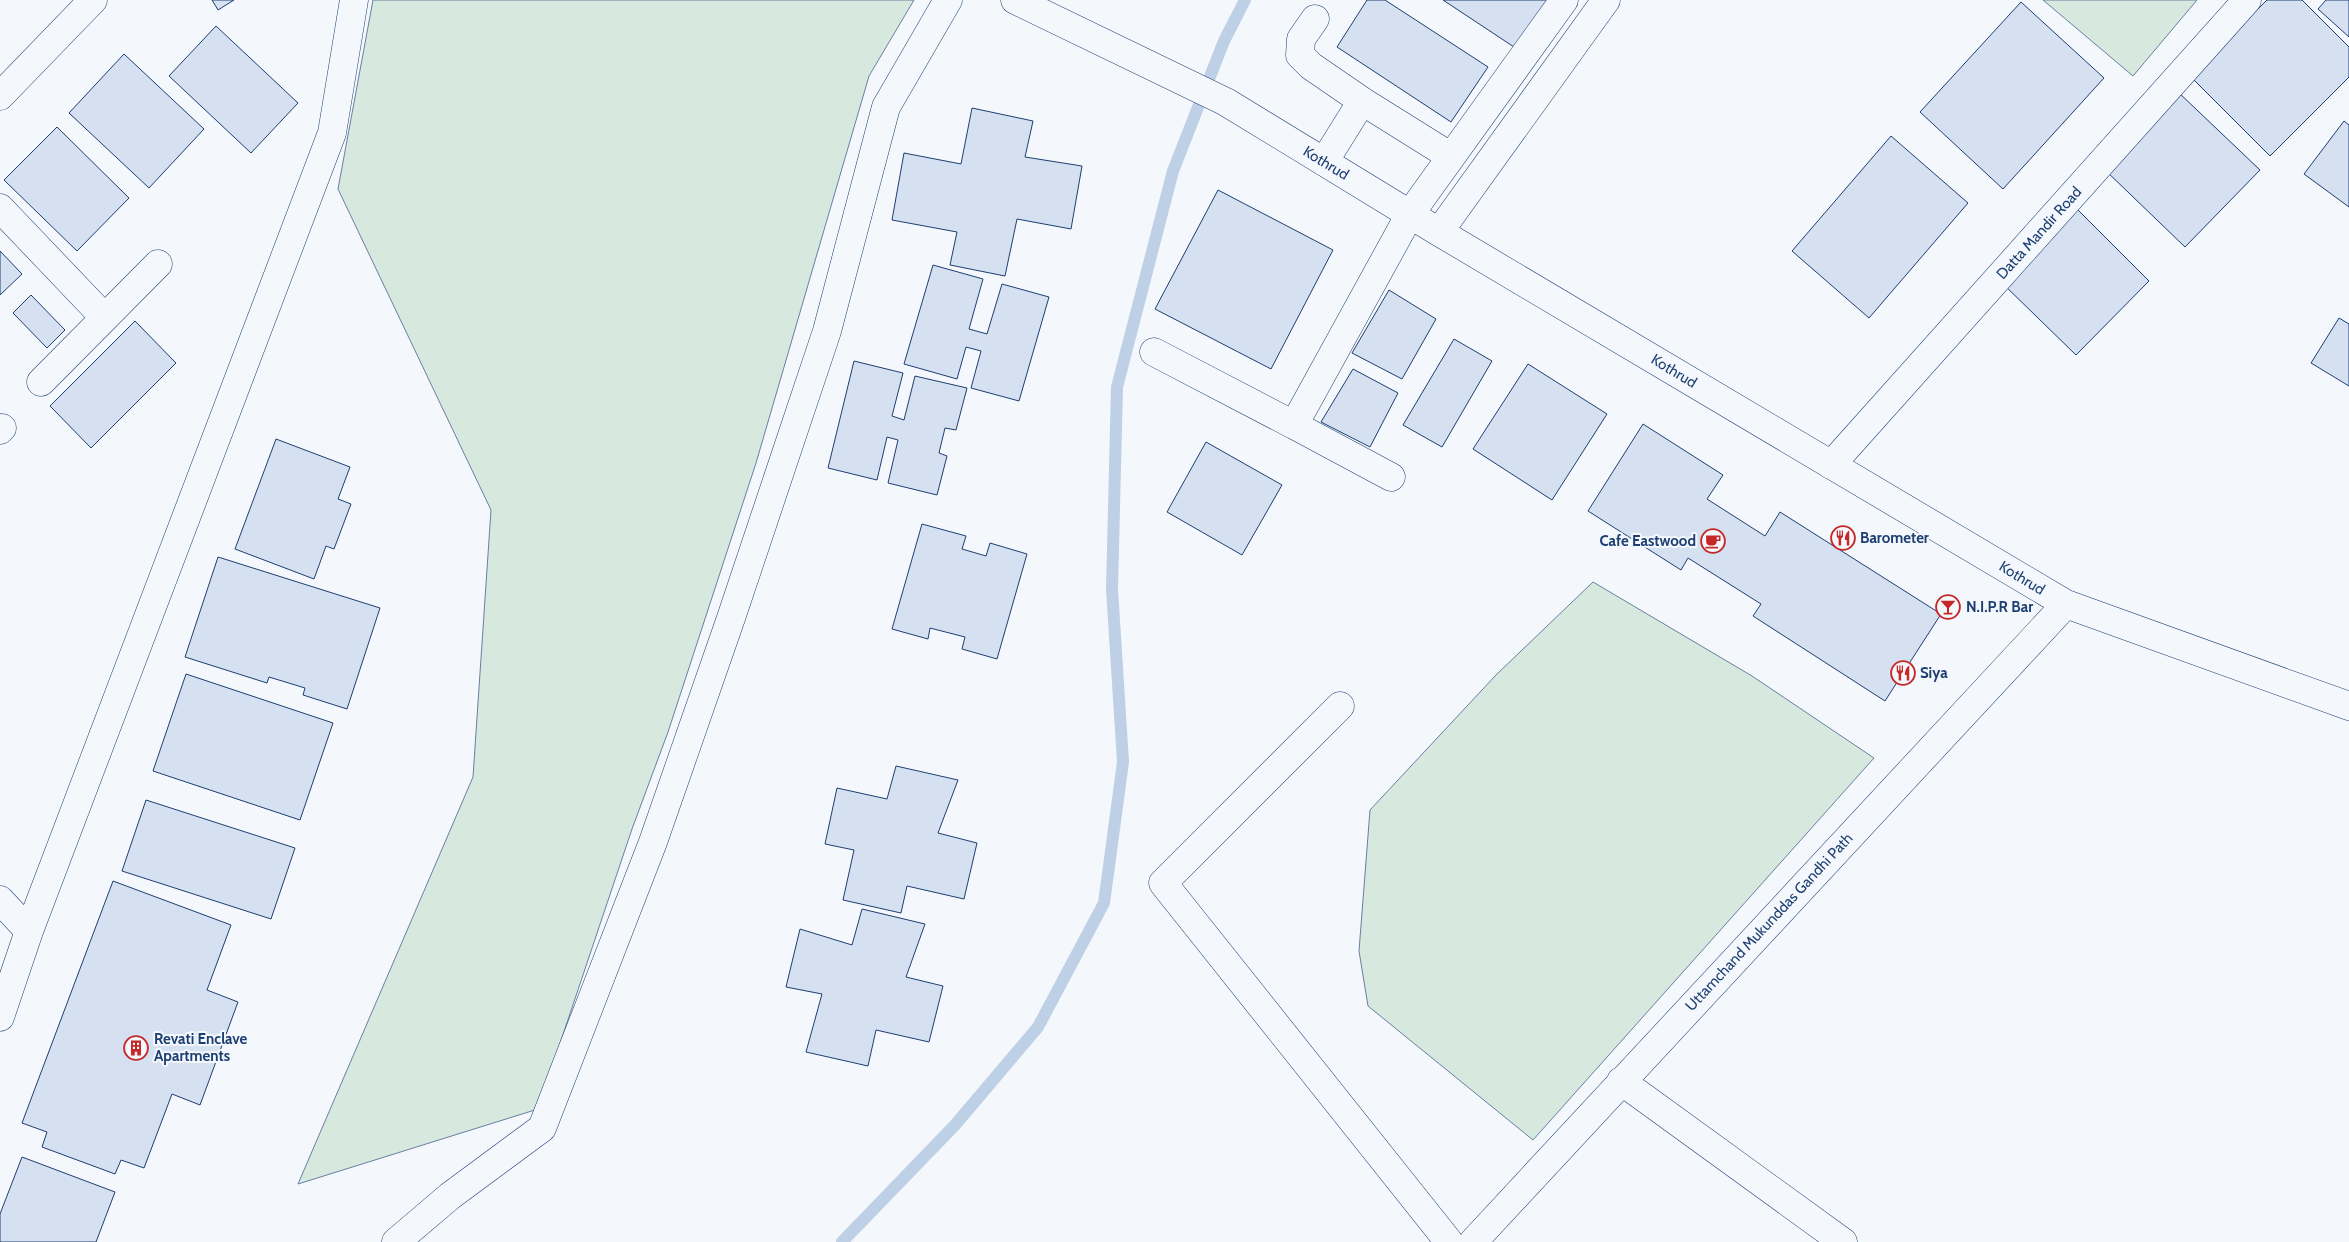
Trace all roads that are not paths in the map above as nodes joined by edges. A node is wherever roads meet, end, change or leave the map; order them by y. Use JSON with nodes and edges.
{"nodes":[{"id":1,"x":93,"y":0,"type":"edge"},
{"id":2,"x":354,"y":0,"type":"edge"},
{"id":3,"x":948,"y":0,"type":"edge"},
{"id":4,"x":1015,"y":0,"type":"edge"},
{"id":5,"x":1564,"y":0,"type":"edge"},
{"id":6,"x":1606,"y":0,"type":"edge"},
{"id":7,"x":2247,"y":0,"type":"edge"},
{"id":8,"x":1316,"y":19,"type":"dead end"},
{"id":9,"x":0,"y":96,"type":"edge"},
{"id":10,"x":1362,"y":101,"type":"junction"},
{"id":11,"x":1450,"y":156,"type":"junction"},
{"id":12,"x":1324,"y":162,"type":"junction"},
{"id":13,"x":0,"y":208,"type":"edge"},
{"id":14,"x":1410,"y":214,"type":"junction"},
{"id":15,"x":1439,"y":232,"type":"junction"},
{"id":16,"x":158,"y":264,"type":"dead end"},
{"id":17,"x":99,"y":312,"type":"junction"},
{"id":18,"x":1154,"y":352,"type":"dead end"},
{"id":19,"x":41,"y":382,"type":"dead end"},
{"id":20,"x":1294,"y":425,"type":"junction"},
{"id":21,"x":1831,"y":465,"type":"junction"},
{"id":22,"x":1390,"y":478,"type":"dead end"},
{"id":23,"x":2066,"y":604,"type":"junction"},
{"id":24,"x":1340,"y":706,"type":"dead end"},
{"id":25,"x":2349,"y":706,"type":"edge"},
{"id":26,"x":0,"y":900,"type":"edge"},
{"id":27,"x":29,"y":931,"type":"junction"},
{"id":28,"x":0,"y":1017,"type":"edge"},
{"id":29,"x":1621,"y":1081,"type":"junction"},
{"id":30,"x":396,"y":1242,"type":"edge"},
{"id":31,"x":1449,"y":1242,"type":"edge"},
{"id":32,"x":1473,"y":1242,"type":"edge"},
{"id":33,"x":1843,"y":1242,"type":"edge"}],
"edges":[{"from":1,"to":9,"type":"street"},
{"from":2,"to":27,"type":"street"},
{"from":3,"to":30,"type":"street"},
{"from":4,"to":12,"type":"street","name":"Kothrud"},
{"from":5,"to":11,"type":"street"},
{"from":6,"to":15,"type":"street"},
{"from":7,"to":21,"type":"street","name":"Datta Mandir Road"},
{"from":8,"to":10,"type":"street"},
{"from":10,"to":11,"type":"street"},
{"from":10,"to":12,"type":"street"},
{"from":11,"to":14,"type":"street"},
{"from":12,"to":14,"type":"street","name":"Kothrud"},
{"from":13,"to":17,"type":"street"},
{"from":14,"to":15,"type":"street","name":"Kothrud"},
{"from":14,"to":20,"type":"street"},
{"from":15,"to":21,"type":"street","name":"Kothrud"},
{"from":16,"to":17,"type":"street"},
{"from":17,"to":19,"type":"street"},
{"from":18,"to":20,"type":"street"},
{"from":20,"to":22,"type":"street"},
{"from":21,"to":23,"type":"street","name":"Kothrud"},
{"from":23,"to":25,"type":"street","name":"Kothrud"},
{"from":23,"to":29,"type":"street","name":"Uttamchand Mukunddas Gandhi Path"},
{"from":24,"to":31,"type":"street"},
{"from":26,"to":27,"type":"street"},
{"from":27,"to":28,"type":"street"},
{"from":29,"to":32,"type":"street","name":"Uttamchand Mukunddas Gandhi Path"},
{"from":29,"to":33,"type":"street"}]}
